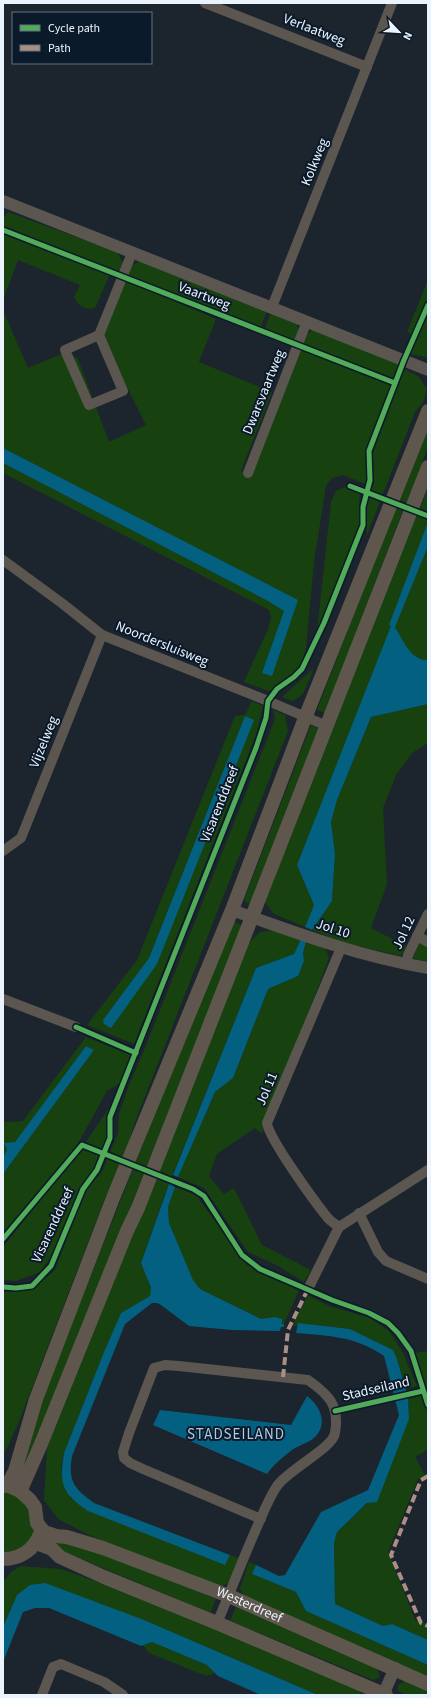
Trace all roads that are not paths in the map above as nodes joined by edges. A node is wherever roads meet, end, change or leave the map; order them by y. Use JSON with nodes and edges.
{"nodes":[{"id":1,"x":205,"y":3,"type":"edge"},
{"id":2,"x":392,"y":3,"type":"edge"},
{"id":3,"x":367,"y":66,"type":"junction"},
{"id":4,"x":3,"y":201,"type":"edge"},
{"id":5,"x":132,"y":253,"type":"junction"},
{"id":6,"x":272,"y":307,"type":"junction"},
{"id":7,"x":307,"y":321,"type":"junction"},
{"id":8,"x":99,"y":335,"type":"junction"},
{"id":9,"x":428,"y":370,"type":"edge"},
{"id":10,"x":428,"y":411,"type":"edge"},
{"id":11,"x":428,"y":467,"type":"edge"},
{"id":12,"x":248,"y":473,"type":"dead end"},
{"id":13,"x":3,"y":560,"type":"edge"},
{"id":14,"x":102,"y":635,"type":"junction"},
{"id":15,"x":305,"y":718,"type":"junction"},
{"id":16,"x":327,"y":726,"type":"junction"},
{"id":17,"x":3,"y":851,"type":"edge"},
{"id":18,"x":232,"y":910,"type":"junction"},
{"id":19,"x":428,"y":914,"type":"edge"},
{"id":20,"x":253,"y":917,"type":"junction"},
{"id":21,"x":417,"y":936,"type":"junction"},
{"id":22,"x":428,"y":942,"type":"edge"},
{"id":23,"x":341,"y":948,"type":"junction"},
{"id":24,"x":406,"y":964,"type":"junction"},
{"id":25,"x":428,"y":968,"type":"edge"},
{"id":26,"x":3,"y":998,"type":"edge"},
{"id":27,"x":76,"y":1027,"type":"dead end"},
{"id":28,"x":428,"y":1170,"type":"edge"},
{"id":29,"x":359,"y":1213,"type":"junction"},
{"id":30,"x":339,"y":1227,"type":"junction"},
{"id":31,"x":428,"y":1278,"type":"edge"},
{"id":32,"x":308,"y":1289,"type":"dead end"},
{"id":33,"x":9,"y":1483,"type":"edge"},
{"id":34,"x":261,"y":1519,"type":"junction"},
{"id":35,"x":42,"y":1525,"type":"junction"},
{"id":36,"x":35,"y":1549,"type":"junction"},
{"id":37,"x":3,"y":1559,"type":"edge"},
{"id":38,"x":3,"y":1565,"type":"edge"},
{"id":39,"x":229,"y":1596,"type":"junction"},
{"id":40,"x":217,"y":1623,"type":"junction"},
{"id":41,"x":395,"y":1668,"type":"junction"},
{"id":42,"x":428,"y":1684,"type":"edge"},
{"id":43,"x":42,"y":1695,"type":"edge"},
{"id":44,"x":123,"y":1695,"type":"edge"},
{"id":45,"x":384,"y":1695,"type":"edge"}],
"edges":[{"from":1,"to":3,"type":"street","name":"Verlaatweg"},
{"from":2,"to":3,"type":"street","name":"Kolkweg"},
{"from":3,"to":6,"type":"street","name":"Kolkweg"},
{"from":4,"to":5,"type":"street","name":"Vaartweg"},
{"from":5,"to":6,"type":"street","name":"Vaartweg"},
{"from":5,"to":8,"type":"street"},
{"from":6,"to":7,"type":"street","name":"Vaartweg"},
{"from":7,"to":9,"type":"street","name":"Vaartweg"},
{"from":7,"to":12,"type":"street","name":"Dwarsvaartweg"},
{"from":8,"to":8,"type":"street"},
{"from":10,"to":15,"type":"main road"},
{"from":11,"to":16,"type":"main road"},
{"from":13,"to":14,"type":"street","name":"Noordersluisweg"},
{"from":14,"to":15,"type":"street","name":"Noordersluisweg"},
{"from":14,"to":17,"type":"street","name":"Vijzelweg"},
{"from":15,"to":16,"type":"street","name":"Noordersluisweg"},
{"from":15,"to":18,"type":"main road"},
{"from":16,"to":20,"type":"main road"},
{"from":18,"to":20,"type":"street","name":"Jol 10"},
{"from":18,"to":33,"type":"main road"},
{"from":19,"to":21,"type":"street","name":"Jol 12"},
{"from":20,"to":23,"type":"street","name":"Jol 10"},
{"from":20,"to":33,"type":"main road"},
{"from":21,"to":22,"type":"street"},
{"from":21,"to":24,"type":"street","name":"Jol 12"},
{"from":23,"to":24,"type":"street","name":"Jol 10"},
{"from":23,"to":30,"type":"street","name":"Jol 11"},
{"from":24,"to":25,"type":"street","name":"Jol 10"},
{"from":26,"to":27,"type":"street"},
{"from":28,"to":29,"type":"street"},
{"from":29,"to":30,"type":"street"},
{"from":29,"to":31,"type":"street"},
{"from":30,"to":32,"type":"street"},
{"from":33,"to":35,"type":"main road"},
{"from":34,"to":34,"type":"street","name":"Stadseiland"},
{"from":34,"to":39,"type":"street","name":"Stadseiland"},
{"from":35,"to":36,"type":"main road"},
{"from":35,"to":39,"type":"main road","name":"Westerdreef"},
{"from":36,"to":37,"type":"main road"},
{"from":36,"to":38,"type":"main road"},
{"from":36,"to":40,"type":"main road","name":"Westerdreef"},
{"from":39,"to":40,"type":"street","name":"Stadseiland"},
{"from":39,"to":41,"type":"main road","name":"Westerdreef"},
{"from":40,"to":45,"type":"main road","name":"Westerdreef"},
{"from":41,"to":42,"type":"main road","name":"Westerdreef"},
{"from":41,"to":45,"type":"street"},
{"from":43,"to":44,"type":"street"}]}
